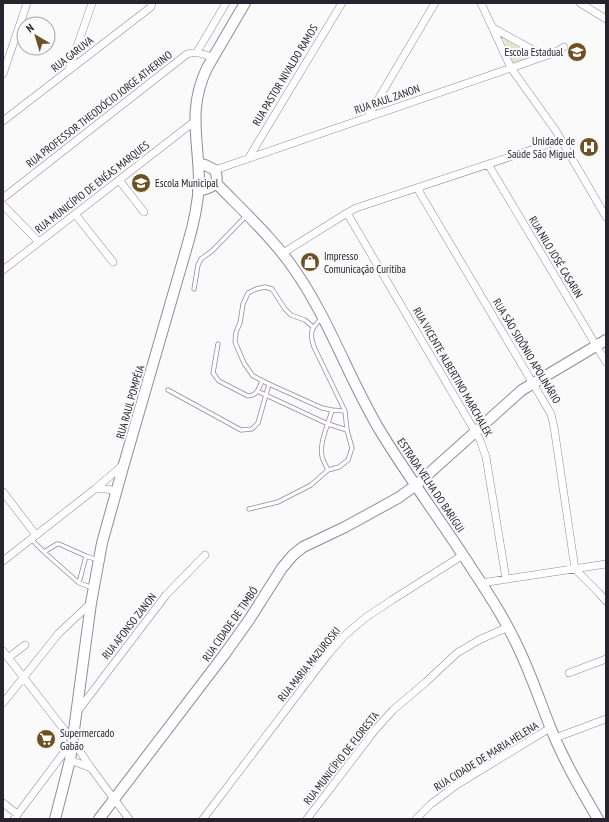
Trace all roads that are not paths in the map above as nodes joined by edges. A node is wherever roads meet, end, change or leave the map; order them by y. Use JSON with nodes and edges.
{"nodes":[{"id":1,"x":27,"y":3,"type":"edge"},
{"id":2,"x":92,"y":3,"type":"edge"},
{"id":3,"x":152,"y":3,"type":"edge"},
{"id":4,"x":226,"y":3,"type":"edge"},
{"id":5,"x":245,"y":3,"type":"edge"},
{"id":6,"x":342,"y":3,"type":"edge"},
{"id":7,"x":435,"y":3,"type":"edge"},
{"id":8,"x":481,"y":3,"type":"edge"},
{"id":9,"x":580,"y":3,"type":"edge"},
{"id":10,"x":606,"y":19,"type":"edge"},
{"id":11,"x":492,"y":28,"type":"junction"},
{"id":12,"x":564,"y":47,"type":"dead end"},
{"id":13,"x":197,"y":52,"type":"junction"},
{"id":14,"x":544,"y":56,"type":"junction"},
{"id":15,"x":213,"y":58,"type":"junction"},
{"id":16,"x":5,"y":62,"type":"edge"},
{"id":17,"x":511,"y":68,"type":"junction"},
{"id":18,"x":68,"y":70,"type":"junction"},
{"id":19,"x":3,"y":74,"type":"edge"},
{"id":20,"x":367,"y":118,"type":"junction"},
{"id":21,"x":3,"y":121,"type":"edge"},
{"id":22,"x":195,"y":121,"type":"junction"},
{"id":23,"x":561,"y":140,"type":"junction"},
{"id":24,"x":248,"y":159,"type":"junction"},
{"id":25,"x":198,"y":163,"type":"junction"},
{"id":26,"x":488,"y":164,"type":"junction"},
{"id":27,"x":215,"y":170,"type":"junction"},
{"id":28,"x":119,"y":180,"type":"junction"},
{"id":29,"x":216,"y":183,"type":"junction"},
{"id":30,"x":417,"y":188,"type":"junction"},
{"id":31,"x":198,"y":191,"type":"junction"},
{"id":32,"x":3,"y":198,"type":"edge"},
{"id":33,"x":3,"y":205,"type":"edge"},
{"id":34,"x":144,"y":212,"type":"dead end"},
{"id":35,"x":347,"y":213,"type":"junction"},
{"id":36,"x":75,"y":214,"type":"junction"},
{"id":37,"x":247,"y":215,"type":"junction"},
{"id":38,"x":606,"y":216,"type":"edge"},
{"id":39,"x":39,"y":242,"type":"junction"},
{"id":40,"x":283,"y":253,"type":"junction"},
{"id":41,"x":113,"y":262,"type":"dead end"},
{"id":42,"x":3,"y":270,"type":"edge"},
{"id":43,"x":194,"y":289,"type":"dead end"},
{"id":44,"x":322,"y":318,"type":"junction"},
{"id":45,"x":313,"y":328,"type":"junction"},
{"id":46,"x":606,"y":340,"type":"edge"},
{"id":47,"x":218,"y":344,"type":"dead end"},
{"id":48,"x":596,"y":345,"type":"junction"},
{"id":49,"x":606,"y":362,"type":"edge"},
{"id":50,"x":262,"y":381,"type":"junction"},
{"id":51,"x":533,"y":383,"type":"junction"},
{"id":52,"x":269,"y":384,"type":"junction"},
{"id":53,"x":168,"y":390,"type":"dead end"},
{"id":54,"x":257,"y":391,"type":"junction"},
{"id":55,"x":266,"y":395,"type":"junction"},
{"id":56,"x":332,"y":410,"type":"junction"},
{"id":57,"x":344,"y":411,"type":"junction"},
{"id":58,"x":328,"y":424,"type":"junction"},
{"id":59,"x":347,"y":430,"type":"junction"},
{"id":60,"x":476,"y":432,"type":"junction"},
{"id":61,"x":124,"y":464,"type":"junction"},
{"id":62,"x":328,"y":470,"type":"junction"},
{"id":63,"x":416,"y":485,"type":"junction"},
{"id":64,"x":95,"y":489,"type":"junction"},
{"id":65,"x":116,"y":491,"type":"junction"},
{"id":66,"x":3,"y":492,"type":"edge"},
{"id":67,"x":249,"y":509,"type":"dead end"},
{"id":68,"x":34,"y":537,"type":"junction"},
{"id":69,"x":44,"y":552,"type":"junction"},
{"id":70,"x":205,"y":555,"type":"dead end"},
{"id":71,"x":463,"y":555,"type":"junction"},
{"id":72,"x":86,"y":556,"type":"junction"},
{"id":73,"x":99,"y":560,"type":"junction"},
{"id":74,"x":3,"y":561,"type":"edge"},
{"id":75,"x":606,"y":564,"type":"edge"},
{"id":76,"x":576,"y":569,"type":"junction"},
{"id":77,"x":506,"y":579,"type":"junction"},
{"id":78,"x":79,"y":583,"type":"junction"},
{"id":79,"x":481,"y":583,"type":"junction"},
{"id":80,"x":94,"y":588,"type":"junction"},
{"id":81,"x":606,"y":601,"type":"edge"},
{"id":82,"x":91,"y":603,"type":"junction"},
{"id":83,"x":508,"y":626,"type":"junction"},
{"id":84,"x":25,"y":645,"type":"dead end"},
{"id":85,"x":3,"y":651,"type":"edge"},
{"id":86,"x":8,"y":658,"type":"junction"},
{"id":87,"x":606,"y":659,"type":"edge"},
{"id":88,"x":569,"y":673,"type":"dead end"},
{"id":89,"x":23,"y":677,"type":"junction"},
{"id":90,"x":3,"y":703,"type":"edge"},
{"id":91,"x":76,"y":713,"type":"junction"},
{"id":92,"x":606,"y":719,"type":"edge"},
{"id":93,"x":550,"y":728,"type":"junction"},
{"id":94,"x":555,"y":738,"type":"junction"},
{"id":95,"x":72,"y":741,"type":"junction"},
{"id":96,"x":70,"y":760,"type":"junction"},
{"id":97,"x":91,"y":768,"type":"junction"},
{"id":98,"x":114,"y":799,"type":"junction"},
{"id":99,"x":3,"y":803,"type":"edge"},
{"id":100,"x":16,"y":817,"type":"edge"},
{"id":101,"x":55,"y":819,"type":"edge"},
{"id":102,"x":99,"y":819,"type":"edge"},
{"id":103,"x":129,"y":819,"type":"edge"},
{"id":104,"x":203,"y":819,"type":"edge"},
{"id":105,"x":307,"y":819,"type":"edge"},
{"id":106,"x":416,"y":819,"type":"edge"},
{"id":107,"x":598,"y":819,"type":"edge"}],
"edges":[{"from":1,"to":16,"type":"street"},
{"from":2,"to":18,"type":"street"},
{"from":3,"to":18,"type":"street","name":"RUA GARUVA"},
{"from":4,"to":13,"type":"street"},
{"from":5,"to":15,"type":"main road","name":"RUA RAUL POMPÉIA"},
{"from":6,"to":24,"type":"street","name":"RUA PASTOR NIVALDO RAMOS"},
{"from":7,"to":20,"type":"street"},
{"from":8,"to":11,"type":"street"},
{"from":9,"to":10,"type":"street"},
{"from":11,"to":14,"type":"street"},
{"from":11,"to":17,"type":"street"},
{"from":12,"to":14,"type":"street","name":"RUA RAUL ZANON"},
{"from":13,"to":15,"type":"street"},
{"from":13,"to":32,"type":"street","name":"RUA PROFESSOR THEODÓCIO JORGE ATHERINO"},
{"from":14,"to":17,"type":"street","name":"RUA RAUL ZANON"},
{"from":15,"to":22,"type":"main road","name":"RUA RAUL POMPÉIA"},
{"from":16,"to":19,"type":"street"},
{"from":17,"to":20,"type":"street","name":"RUA RAUL ZANON"},
{"from":17,"to":23,"type":"street"},
{"from":18,"to":21,"type":"street","name":"RUA GARUVA"},
{"from":20,"to":24,"type":"street","name":"RUA RAUL ZANON"},
{"from":22,"to":25,"type":"main road","name":"RUA RAUL POMPÉIA"},
{"from":22,"to":28,"type":"street","name":"RUA MUNICÍPIO DE ENÉAS MARQUES"},
{"from":23,"to":26,"type":"street"},
{"from":23,"to":38,"type":"street"},
{"from":24,"to":27,"type":"street","name":"RUA RAUL ZANON"},
{"from":25,"to":27,"type":"main road"},
{"from":25,"to":31,"type":"main road","name":"RUA RAUL POMPÉIA"},
{"from":26,"to":30,"type":"street"},
{"from":26,"to":48,"type":"street","name":"RUA NILO JOSÉ CASARIN"},
{"from":27,"to":29,"type":"main road"},
{"from":28,"to":34,"type":"street"},
{"from":28,"to":36,"type":"street","name":"RUA MUNICÍPIO DE ENÉAS MARQUES"},
{"from":29,"to":31,"type":"main road"},
{"from":29,"to":37,"type":"main road","name":"ESTRADA VELHA DO BARIGUI"},
{"from":30,"to":35,"type":"street"},
{"from":30,"to":51,"type":"street","name":"RUA SÃO SIDÔNIO APOLINÁRIO"},
{"from":31,"to":61,"type":"main road","name":"RUA RAUL POMPÉIA"},
{"from":33,"to":39,"type":"street"},
{"from":35,"to":40,"type":"street"},
{"from":35,"to":60,"type":"street","name":"RUA VICENTE ALBERTINO MARCHALEK"},
{"from":36,"to":39,"type":"street","name":"RUA MUNICÍPIO DE ENÉAS MARQUES"},
{"from":36,"to":41,"type":"street"},
{"from":37,"to":40,"type":"main road","name":"ESTRADA VELHA DO BARIGUI"},
{"from":37,"to":43,"type":"lane"},
{"from":39,"to":42,"type":"street","name":"RUA MUNICÍPIO DE ENÉAS MARQUES"},
{"from":40,"to":44,"type":"main road","name":"ESTRADA VELHA DO BARIGUI"},
{"from":44,"to":45,"type":"lane"},
{"from":44,"to":63,"type":"main road","name":"ESTRADA VELHA DO BARIGUI"},
{"from":45,"to":50,"type":"lane"},
{"from":45,"to":57,"type":"lane"},
{"from":46,"to":48,"type":"main road","name":"RUA CIDADE DE TIMBÓ"},
{"from":47,"to":54,"type":"lane"},
{"from":48,"to":49,"type":"street","name":"RUA NILO JOSÉ CASARIN"},
{"from":48,"to":51,"type":"main road","name":"RUA CIDADE DE TIMBÓ"},
{"from":50,"to":52,"type":"lane"},
{"from":50,"to":54,"type":"lane"},
{"from":51,"to":60,"type":"main road","name":"RUA CIDADE DE TIMBÓ"},
{"from":51,"to":76,"type":"street","name":"RUA SÃO SIDÔNIO APOLINÁRIO"},
{"from":52,"to":55,"type":"lane"},
{"from":52,"to":56,"type":"lane"},
{"from":53,"to":55,"type":"lane"},
{"from":54,"to":55,"type":"lane"},
{"from":55,"to":58,"type":"lane"},
{"from":56,"to":57,"type":"lane"},
{"from":56,"to":58,"type":"lane"},
{"from":57,"to":59,"type":"lane"},
{"from":58,"to":59,"type":"lane"},
{"from":58,"to":62,"type":"lane"},
{"from":59,"to":62,"type":"lane"},
{"from":60,"to":63,"type":"main road","name":"RUA CIDADE DE TIMBÓ"},
{"from":60,"to":77,"type":"street","name":"RUA VICENTE ALBERTINO MARCHALEK"},
{"from":61,"to":64,"type":"street"},
{"from":61,"to":65,"type":"main road","name":"RUA RAUL POMPÉIA"},
{"from":62,"to":67,"type":"lane"},
{"from":63,"to":71,"type":"main road","name":"ESTRADA VELHA DO BARIGUI"},
{"from":63,"to":98,"type":"main road","name":"RUA CIDADE DE TIMBÓ"},
{"from":64,"to":65,"type":"street"},
{"from":64,"to":68,"type":"street"},
{"from":65,"to":73,"type":"main road","name":"RUA RAUL POMPÉIA"},
{"from":66,"to":68,"type":"street"},
{"from":68,"to":69,"type":"lane"},
{"from":68,"to":74,"type":"street"},
{"from":69,"to":72,"type":"lane"},
{"from":69,"to":78,"type":"lane"},
{"from":70,"to":91,"type":"street","name":"RUA AFONSO ZANON"},
{"from":71,"to":79,"type":"main road","name":"ESTRADA VELHA DO BARIGUI"},
{"from":71,"to":104,"type":"street","name":"RUA MARIA MAZUROSKI"},
{"from":72,"to":73,"type":"lane"},
{"from":72,"to":78,"type":"lane"},
{"from":73,"to":80,"type":"main road","name":"RUA RAUL POMPÉIA"},
{"from":75,"to":76,"type":"street"},
{"from":76,"to":77,"type":"street"},
{"from":76,"to":81,"type":"street"},
{"from":77,"to":79,"type":"street"},
{"from":78,"to":80,"type":"lane"},
{"from":79,"to":83,"type":"main road","name":"ESTRADA VELHA DO BARIGUI"},
{"from":80,"to":82,"type":"main road","name":"RUA RAUL POMPÉIA"},
{"from":82,"to":89,"type":"street"},
{"from":82,"to":91,"type":"main road","name":"RUA RAUL POMPÉIA"},
{"from":83,"to":93,"type":"main road","name":"ESTRADA VELHA DO BARIGUI"},
{"from":83,"to":105,"type":"street","name":"RUA MUNICÍPIO DE FLORESTA"},
{"from":84,"to":86,"type":"street"},
{"from":85,"to":86,"type":"street"},
{"from":86,"to":89,"type":"street"},
{"from":87,"to":88,"type":"street"},
{"from":89,"to":90,"type":"street"},
{"from":89,"to":95,"type":"street"},
{"from":91,"to":95,"type":"main road","name":"RUA RAUL POMPÉIA"},
{"from":92,"to":94,"type":"street","name":"RUA CIDADE DE MARIA HELENA"},
{"from":93,"to":94,"type":"main road","name":"ESTRADA VELHA DO BARIGUI"},
{"from":93,"to":106,"type":"street","name":"RUA CIDADE DE MARIA HELENA"},
{"from":94,"to":107,"type":"main road","name":"ESTRADA VELHA DO BARIGUI"},
{"from":95,"to":96,"type":"main road","name":"RUA RAUL POMPÉIA"},
{"from":95,"to":97,"type":"street"},
{"from":95,"to":100,"type":"street"},
{"from":96,"to":97,"type":"street"},
{"from":96,"to":101,"type":"main road","name":"RUA RAUL POMPÉIA"},
{"from":97,"to":98,"type":"street"},
{"from":98,"to":102,"type":"main road","name":"RUA CIDADE DE TIMBÓ"},
{"from":98,"to":103,"type":"street"},
{"from":99,"to":100,"type":"street"}]}
